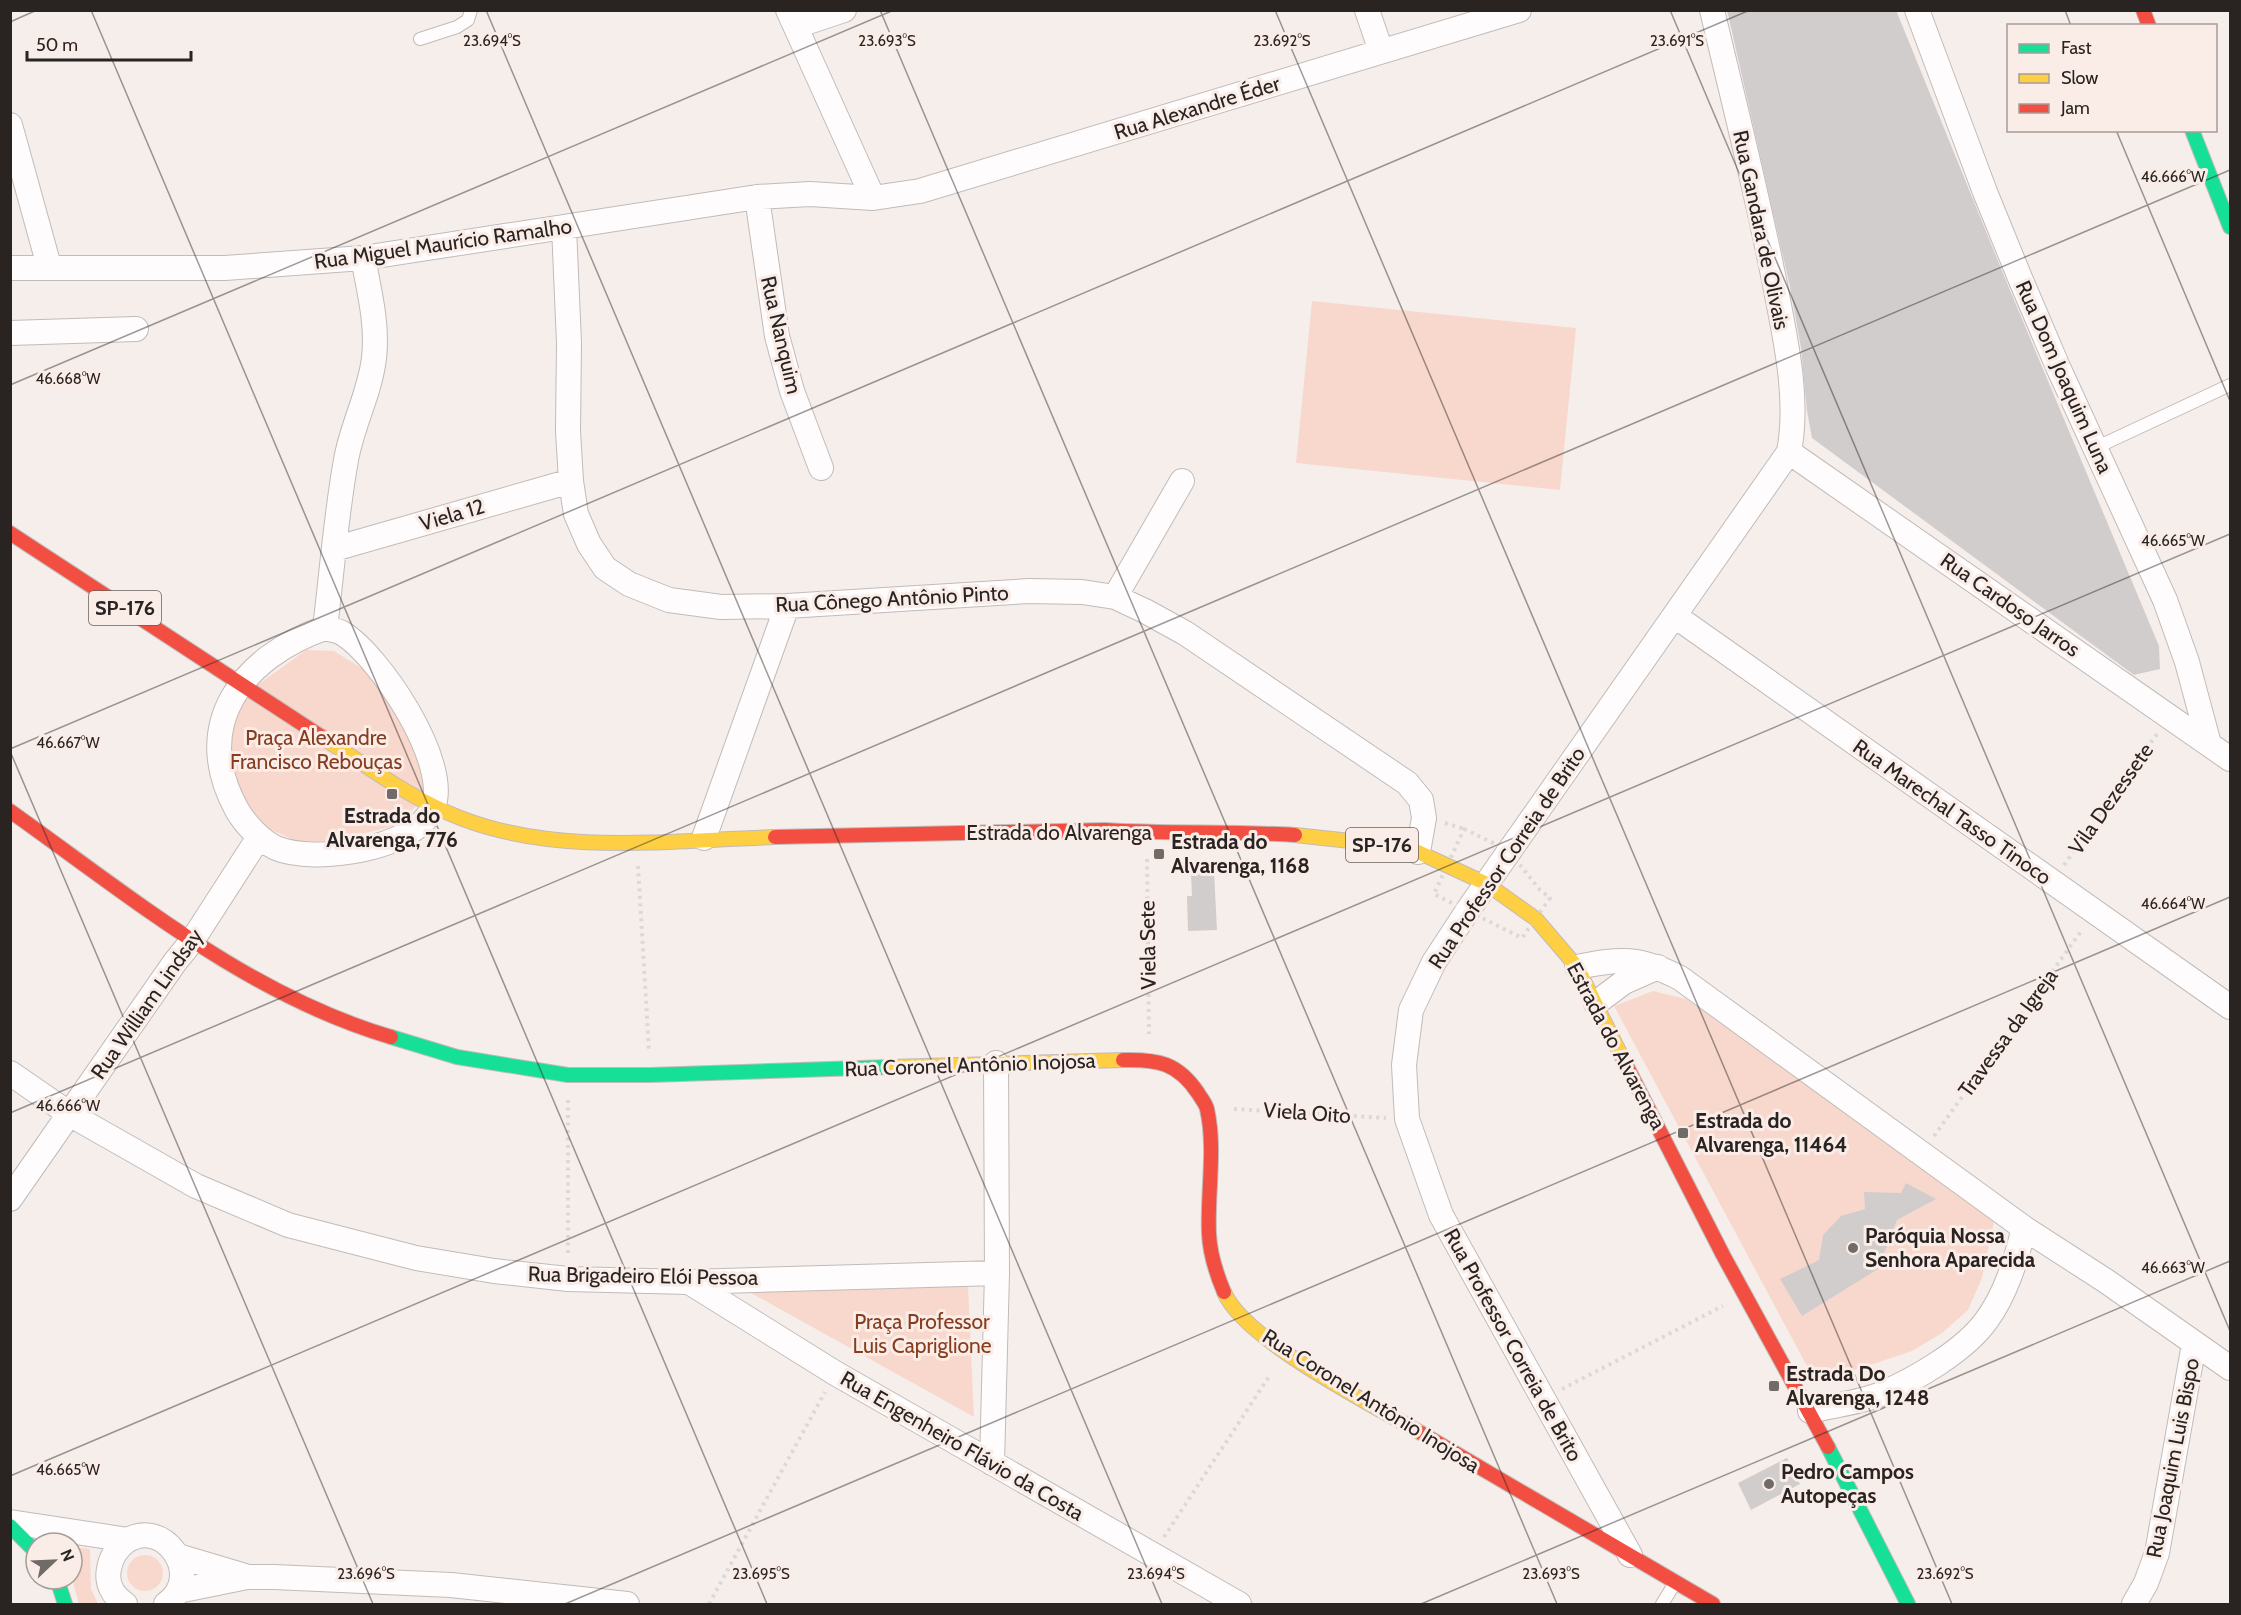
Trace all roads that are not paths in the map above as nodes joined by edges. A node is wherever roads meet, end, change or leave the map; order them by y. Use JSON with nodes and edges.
{"nodes":[{"id":1,"x":471,"y":10,"type":"edge"},
{"id":2,"x":844,"y":10,"type":"edge"},
{"id":3,"x":1367,"y":10,"type":"edge"},
{"id":4,"x":1519,"y":10,"type":"edge"},
{"id":5,"x":1712,"y":10,"type":"edge"},
{"id":6,"x":1917,"y":10,"type":"edge"},
{"id":7,"x":792,"y":18,"type":"edge"},
{"id":8,"x":420,"y":39,"type":"dead end"},
{"id":9,"x":1381,"y":51,"type":"junction"},
{"id":10,"x":10,"y":125,"type":"edge"},
{"id":11,"x":2193,"y":132,"type":"edge"},
{"id":12,"x":756,"y":197,"type":"junction"},
{"id":13,"x":873,"y":198,"type":"junction"},
{"id":14,"x":564,"y":227,"type":"junction"},
{"id":15,"x":2230,"y":227,"type":"edge"},
{"id":16,"x":363,"y":258,"type":"junction"},
{"id":17,"x":49,"y":266,"type":"junction"},
{"id":18,"x":10,"y":268,"type":"edge"},
{"id":19,"x":136,"y":329,"type":"dead end"},
{"id":20,"x":10,"y":333,"type":"edge"},
{"id":21,"x":2230,"y":385,"type":"edge"},
{"id":22,"x":2095,"y":448,"type":"junction"},
{"id":23,"x":1789,"y":452,"type":"junction"},
{"id":24,"x":821,"y":468,"type":"dead end"},
{"id":25,"x":571,"y":481,"type":"junction"},
{"id":26,"x":1182,"y":481,"type":"dead end"},
{"id":27,"x":10,"y":533,"type":"edge"},
{"id":28,"x":334,"y":549,"type":"junction"},
{"id":29,"x":1115,"y":597,"type":"junction"},
{"id":30,"x":787,"y":606,"type":"junction"},
{"id":31,"x":1675,"y":616,"type":"junction"},
{"id":32,"x":325,"y":628,"type":"junction"},
{"id":33,"x":240,"y":684,"type":"junction"},
{"id":34,"x":2209,"y":744,"type":"junction"},
{"id":35,"x":2230,"y":759,"type":"edge"},
{"id":36,"x":433,"y":807,"type":"junction"},
{"id":37,"x":10,"y":811,"type":"edge"},
{"id":38,"x":259,"y":837,"type":"junction"},
{"id":39,"x":704,"y":838,"type":"junction"},
{"id":40,"x":1418,"y":852,"type":"junction"},
{"id":41,"x":1487,"y":884,"type":"junction"},
{"id":42,"x":192,"y":941,"type":"junction"},
{"id":43,"x":1577,"y":967,"type":"junction"},
{"id":44,"x":1658,"y":967,"type":"junction"},
{"id":45,"x":1596,"y":1003,"type":"junction"},
{"id":46,"x":2230,"y":1007,"type":"edge"},
{"id":47,"x":996,"y":1063,"type":"junction"},
{"id":48,"x":10,"y":1073,"type":"edge"},
{"id":49,"x":71,"y":1115,"type":"junction"},
{"id":50,"x":10,"y":1199,"type":"edge"},
{"id":51,"x":2024,"y":1228,"type":"junction"},
{"id":52,"x":997,"y":1273,"type":"junction"},
{"id":53,"x":689,"y":1282,"type":"junction"},
{"id":54,"x":2194,"y":1344,"type":"junction"},
{"id":55,"x":2230,"y":1368,"type":"edge"},
{"id":56,"x":1810,"y":1411,"type":"junction"},
{"id":57,"x":992,"y":1463,"type":"junction"},
{"id":58,"x":10,"y":1524,"type":"edge"},
{"id":59,"x":24,"y":1539,"type":"edge"},
{"id":60,"x":128,"y":1540,"type":"junction"},
{"id":61,"x":178,"y":1556,"type":"junction"},
{"id":62,"x":1631,"y":1557,"type":"junction"},
{"id":63,"x":247,"y":1577,"type":"junction"},
{"id":64,"x":1675,"y":1583,"type":"junction"},
{"id":65,"x":1213,"y":1598,"type":"edge"},
{"id":66,"x":172,"y":1600,"type":"edge"},
{"id":67,"x":125,"y":1605,"type":"edge"},
{"id":68,"x":627,"y":1605,"type":"edge"},
{"id":69,"x":1239,"y":1605,"type":"edge"},
{"id":70,"x":1662,"y":1605,"type":"edge"},
{"id":71,"x":1713,"y":1605,"type":"edge"},
{"id":72,"x":1908,"y":1605,"type":"edge"},
{"id":73,"x":2134,"y":1605,"type":"edge"}],
"edges":[{"from":1,"to":8,"type":"lane"},
{"from":2,"to":7,"type":"street"},
{"from":3,"to":9,"type":"street"},
{"from":4,"to":9,"type":"street","name":"Rua Alexandre Éder"},
{"from":5,"to":23,"type":"street","name":"Rua Gandara de Olivais"},
{"from":6,"to":22,"type":"street","name":"Rua Dom Joaquim Luna"},
{"from":7,"to":13,"type":"street"},
{"from":9,"to":13,"type":"street","name":"Rua Alexandre Éder"},
{"from":10,"to":17,"type":"street"},
{"from":11,"to":15,"type":"main road"},
{"from":12,"to":13,"type":"street","name":"Rua Miguel Maurício Ramalho"},
{"from":12,"to":14,"type":"street","name":"Rua Miguel Maurício Ramalho"},
{"from":12,"to":24,"type":"street","name":"Rua Nanquim"},
{"from":14,"to":16,"type":"street","name":"Rua Miguel Maurício Ramalho"},
{"from":14,"to":25,"type":"street","name":"Rua Cônego Antônio Pinto"},
{"from":16,"to":17,"type":"street","name":"Rua Miguel Maurício Ramalho"},
{"from":16,"to":28,"type":"street"},
{"from":17,"to":18,"type":"street","name":"Rua Miguel Maurício Ramalho"},
{"from":19,"to":20,"type":"street"},
{"from":21,"to":22,"type":"lane"},
{"from":22,"to":34,"type":"street","name":"Rua Dom Joaquim Luna"},
{"from":23,"to":31,"type":"street","name":"Rua Professor Correia de Brito"},
{"from":23,"to":34,"type":"street","name":"Rua Cardoso Jarros"},
{"from":25,"to":28,"type":"street","name":"Viela 12"},
{"from":25,"to":30,"type":"street","name":"Rua Cônego Antônio Pinto"},
{"from":26,"to":29,"type":"street"},
{"from":27,"to":33,"type":"main road","name":"Estrada do Alvarenga","number":"SP-176"},
{"from":28,"to":32,"type":"street"},
{"from":29,"to":30,"type":"street","name":"Rua Cônego Antônio Pinto"},
{"from":29,"to":40,"type":"street","name":"Rua Cônego Antônio Pinto"},
{"from":30,"to":39,"type":"street"},
{"from":31,"to":41,"type":"street","name":"Rua Professor Correia de Brito"},
{"from":31,"to":46,"type":"street","name":"Rua Marechal Tasso Tinoco"},
{"from":32,"to":33,"type":"street"},
{"from":32,"to":36,"type":"street"},
{"from":33,"to":36,"type":"main road","name":"Estrada do Alvarenga","number":"SP-176"},
{"from":33,"to":38,"type":"street"},
{"from":34,"to":35,"type":"street","name":"Rua Cardoso Jarros"},
{"from":36,"to":38,"type":"street"},
{"from":36,"to":39,"type":"main road","name":"Estrada do Alvarenga","number":"SP-176"},
{"from":37,"to":42,"type":"main road","name":"Rua Coronel Antônio Inojosa"},
{"from":38,"to":42,"type":"street","name":"Rua William Lindsay"},
{"from":39,"to":40,"type":"main road","name":"Estrada do Alvarenga","number":"SP-176"},
{"from":40,"to":41,"type":"main road","name":"Estrada do Alvarenga","number":"SP-176"},
{"from":41,"to":43,"type":"main road","name":"Estrada do Alvarenga","number":"SP-176"},
{"from":41,"to":62,"type":"street","name":"Rua Professor Correia de Brito"},
{"from":42,"to":47,"type":"main road","name":"Rua Coronel Antônio Inojosa"},
{"from":42,"to":49,"type":"street","name":"Rua William Lindsay"},
{"from":43,"to":44,"type":"street"},
{"from":43,"to":45,"type":"main road","name":"Estrada do Alvarenga","number":"SP-176"},
{"from":44,"to":45,"type":"street"},
{"from":44,"to":51,"type":"street"},
{"from":45,"to":56,"type":"main road","name":"Estrada do Alvarenga","number":"SP-176"},
{"from":47,"to":52,"type":"street"},
{"from":47,"to":62,"type":"main road","name":"Rua Coronel Antônio Inojosa"},
{"from":48,"to":49,"type":"street","name":"Rua Brigadeiro Elói Pessoa"},
{"from":49,"to":50,"type":"street","name":"Rua William Lindsay"},
{"from":49,"to":53,"type":"street","name":"Rua Brigadeiro Elói Pessoa"},
{"from":51,"to":54,"type":"street"},
{"from":51,"to":56,"type":"street"},
{"from":52,"to":53,"type":"street","name":"Rua Brigadeiro Elói Pessoa"},
{"from":52,"to":57,"type":"street"},
{"from":53,"to":57,"type":"street","name":"Rua Engenheiro Flávio da Costa"},
{"from":54,"to":55,"type":"street"},
{"from":54,"to":73,"type":"street","name":"Rua Joaquim Luis Bispo"},
{"from":56,"to":72,"type":"main road","name":"Estrada do Alvarenga","number":"SP-176"},
{"from":57,"to":65,"type":"street","name":"Rua Engenheiro Flávio da Costa"},
{"from":58,"to":59,"type":"main road"},
{"from":58,"to":60,"type":"street"},
{"from":60,"to":61,"type":"street"},
{"from":60,"to":67,"type":"street"},
{"from":61,"to":63,"type":"street"},
{"from":61,"to":66,"type":"street"},
{"from":62,"to":64,"type":"main road","name":"Rua Coronel Antônio Inojosa"},
{"from":63,"to":66,"type":"street"},
{"from":63,"to":68,"type":"street"},
{"from":64,"to":70,"type":"lane"},
{"from":64,"to":71,"type":"main road","name":"Rua Coronel Antônio Inojosa"},
{"from":65,"to":69,"type":"street","name":"Rua Engenheiro Flávio da Costa"}]}
